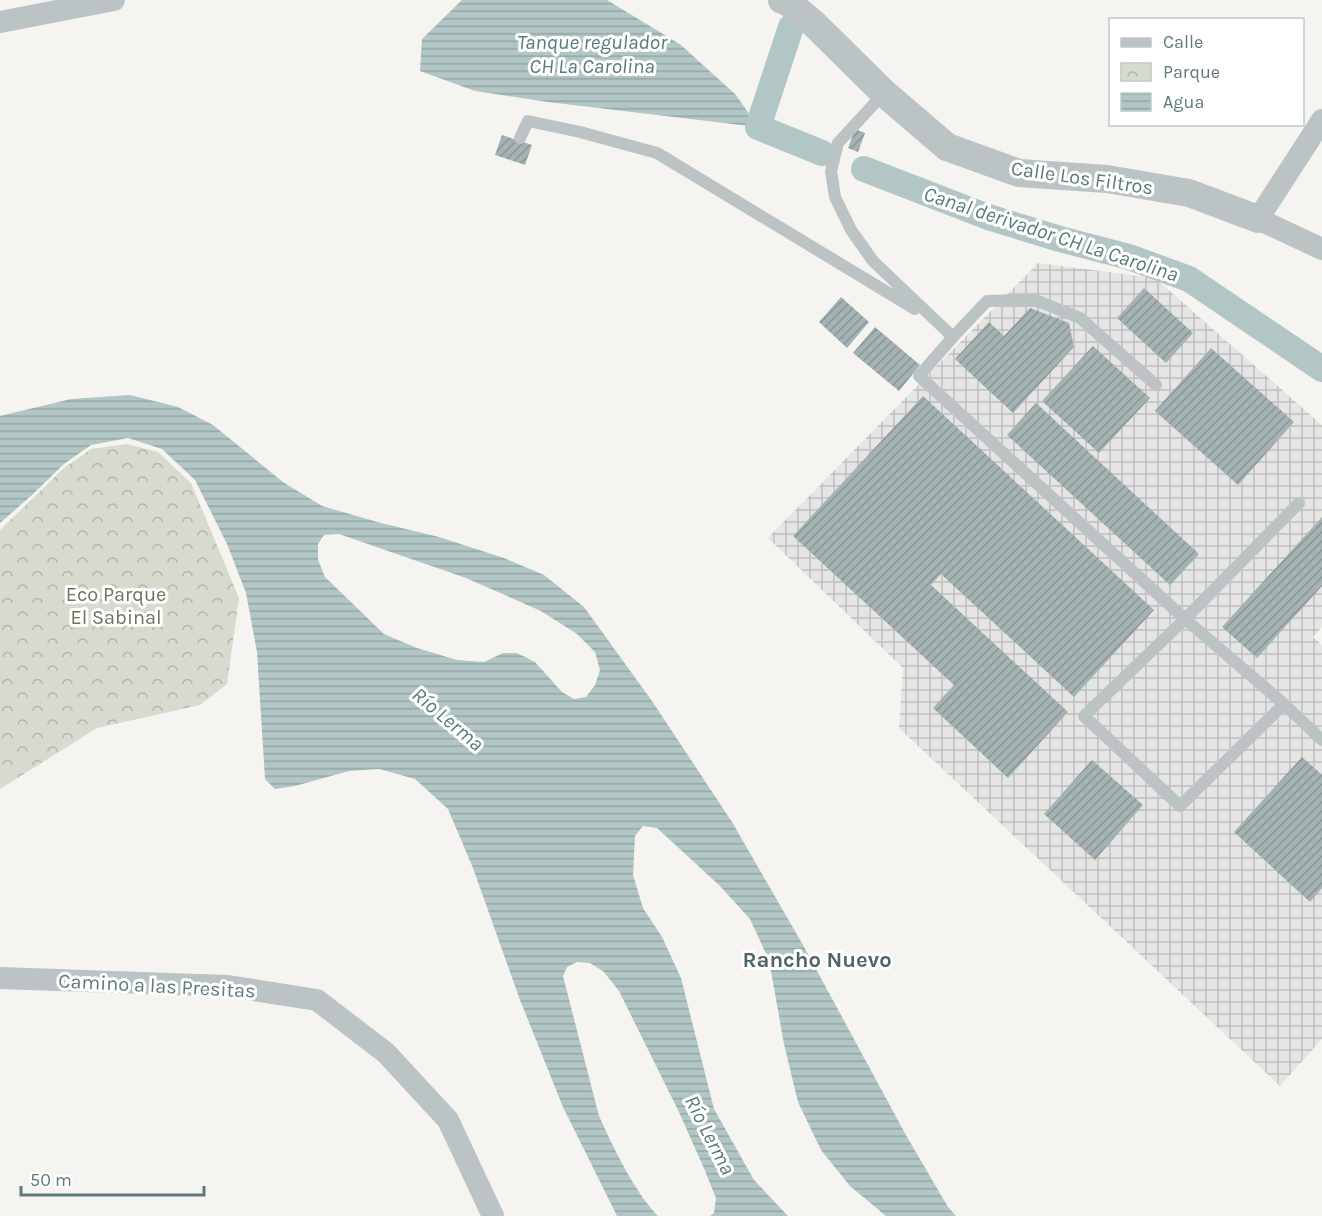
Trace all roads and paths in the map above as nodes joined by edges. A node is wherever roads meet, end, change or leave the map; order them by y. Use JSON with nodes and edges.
{"nodes":[{"id":1,"x":114,"y":0,"type":"edge"},
{"id":2,"x":782,"y":0,"type":"edge"},
{"id":3,"x":0,"y":22,"type":"edge"},
{"id":4,"x":884,"y":93,"type":"junction"},
{"id":5,"x":1322,"y":120,"type":"edge"},
{"id":6,"x":520,"y":138,"type":"dead end"},
{"id":7,"x":1258,"y":219,"type":"junction"},
{"id":8,"x":1322,"y":249,"type":"edge"},
{"id":9,"x":937,"y":323,"type":"junction"},
{"id":10,"x":953,"y":337,"type":"junction"},
{"id":11,"x":1156,"y":385,"type":"dead end"},
{"id":12,"x":1299,"y":503,"type":"dead end"},
{"id":13,"x":1185,"y":619,"type":"junction"},
{"id":14,"x":1284,"y":704,"type":"junction"},
{"id":15,"x":1322,"y":740,"type":"edge"},
{"id":16,"x":0,"y":978,"type":"edge"},
{"id":17,"x":493,"y":1216,"type":"edge"}],
"edges":[{"from":1,"to":3,"type":"street"},
{"from":2,"to":4,"type":"street","name":"Calle Los Filtros"},
{"from":4,"to":7,"type":"street","name":"Calle Los Filtros"},
{"from":4,"to":9,"type":"lane"},
{"from":5,"to":7,"type":"street"},
{"from":6,"to":9,"type":"lane"},
{"from":7,"to":8,"type":"street","name":"Calle Los Filtros"},
{"from":9,"to":10,"type":"lane"},
{"from":10,"to":11,"type":"lane"},
{"from":10,"to":13,"type":"lane"},
{"from":12,"to":13,"type":"lane"},
{"from":13,"to":14,"type":"lane"},
{"from":13,"to":14,"type":"lane"},
{"from":14,"to":15,"type":"lane"},
{"from":16,"to":17,"type":"street","name":"Camino a las Presitas"}]}
